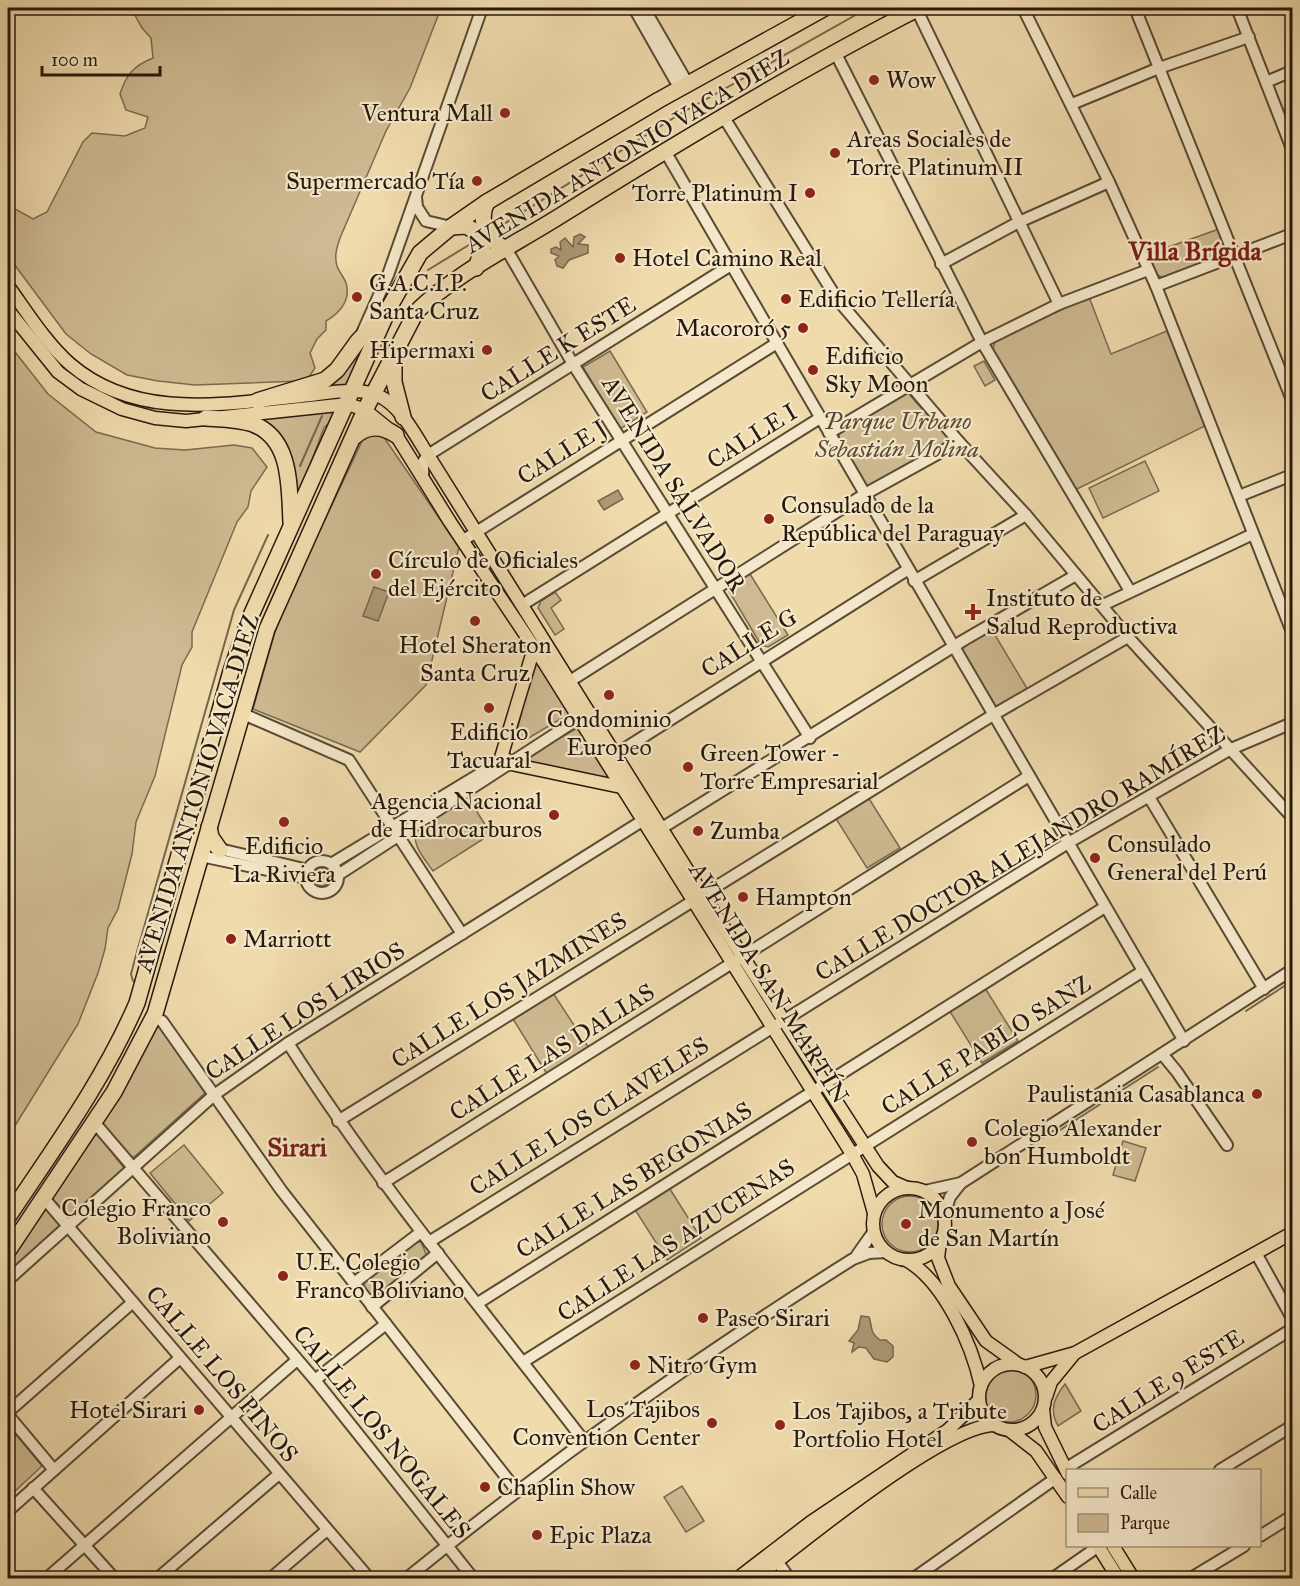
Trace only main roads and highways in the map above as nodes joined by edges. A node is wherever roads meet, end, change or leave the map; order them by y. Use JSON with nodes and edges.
{"nodes":[{"id":1,"x":825,"y":8,"type":"edge"},
{"id":2,"x":918,"y":8,"type":"edge"},
{"id":3,"x":487,"y":202,"type":"junction"},
{"id":4,"x":451,"y":227,"type":"junction"},
{"id":5,"x":507,"y":250,"type":"junction"},
{"id":6,"x":476,"y":268,"type":"junction"},
{"id":7,"x":8,"y":286,"type":"edge"},
{"id":8,"x":8,"y":310,"type":"edge"},
{"id":9,"x":386,"y":312,"type":"junction"},
{"id":10,"x":396,"y":348,"type":"junction"},
{"id":11,"x":374,"y":394,"type":"junction"},
{"id":12,"x":350,"y":399,"type":"junction"},
{"id":13,"x":258,"y":401,"type":"junction"},
{"id":14,"x":365,"y":410,"type":"junction"},
{"id":15,"x":403,"y":417,"type":"junction"},
{"id":16,"x":206,"y":418,"type":"junction"},
{"id":17,"x":396,"y":435,"type":"junction"},
{"id":18,"x":354,"y":437,"type":"junction"},
{"id":19,"x":291,"y":524,"type":"junction"},
{"id":20,"x":509,"y":585,"type":"junction"},
{"id":21,"x":498,"y":592,"type":"junction"},
{"id":22,"x":534,"y":648,"type":"junction"},
{"id":23,"x":550,"y":661,"type":"junction"},
{"id":24,"x":231,"y":671,"type":"junction"},
{"id":25,"x":241,"y":714,"type":"junction"},
{"id":26,"x":621,"y":787,"type":"junction"},
{"id":27,"x":648,"y":818,"type":"junction"},
{"id":28,"x":209,"y":827,"type":"junction"},
{"id":29,"x":220,"y":849,"type":"road end"},
{"id":30,"x":698,"y":897,"type":"junction"},
{"id":31,"x":907,"y":1188,"type":"junction"},
{"id":32,"x":874,"y":1213,"type":"junction"},
{"id":33,"x":8,"y":1217,"type":"edge"},
{"id":34,"x":1293,"y":1233,"type":"edge"},
{"id":35,"x":940,"y":1242,"type":"junction"},
{"id":36,"x":8,"y":1251,"type":"edge"},
{"id":37,"x":905,"y":1259,"type":"junction"},
{"id":38,"x":1075,"y":1353,"type":"junction"},
{"id":39,"x":1022,"y":1366,"type":"junction"},
{"id":40,"x":981,"y":1386,"type":"junction"},
{"id":41,"x":979,"y":1400,"type":"junction"},
{"id":42,"x":1044,"y":1403,"type":"junction"},
{"id":43,"x":994,"y":1425,"type":"junction"},
{"id":44,"x":1009,"y":1430,"type":"junction"},
{"id":45,"x":1063,"y":1474,"type":"edge"},
{"id":46,"x":1100,"y":1547,"type":"edge"},
{"id":47,"x":1114,"y":1547,"type":"edge"},
{"id":48,"x":738,"y":1578,"type":"edge"},
{"id":49,"x":756,"y":1578,"type":"edge"},
{"id":50,"x":1119,"y":1578,"type":"edge"},
{"id":51,"x":1133,"y":1578,"type":"edge"}],
"edges":[{"from":1,"to":3,"type":"highway","name":"AVENIDA ANTONIO VACA DIEZ"},
{"from":2,"to":5,"type":"highway","name":"AVENIDA ANTONIO VACA DIEZ"},
{"from":3,"to":4,"type":"highway","name":"AVENIDA ANTONIO VACA DIEZ"},
{"from":3,"to":5,"type":"highway"},
{"from":4,"to":6,"type":"highway"},
{"from":4,"to":9,"type":"highway","name":"AVENIDA ANTONIO VACA DIEZ"},
{"from":5,"to":6,"type":"highway","name":"AVENIDA ANTONIO VACA DIEZ"},
{"from":6,"to":10,"type":"highway","name":"AVENIDA ANTONIO VACA DIEZ"},
{"from":7,"to":13,"type":"main road"},
{"from":8,"to":16,"type":"main road"},
{"from":9,"to":12,"type":"highway","name":"AVENIDA ANTONIO VACA DIEZ"},
{"from":9,"to":13,"type":"highway"},
{"from":10,"to":11,"type":"highway","name":"AVENIDA ANTONIO VACA DIEZ"},
{"from":10,"to":15,"type":"highway"},
{"from":11,"to":12,"type":"main road"},
{"from":11,"to":14,"type":"highway","name":"AVENIDA ANTONIO VACA DIEZ"},
{"from":11,"to":15,"type":"main road","name":"AVENIDA SAN MARTÍN"},
{"from":12,"to":13,"type":"main road"},
{"from":12,"to":14,"type":"main road","name":"AVENIDA SAN MARTÍN"},
{"from":12,"to":16,"type":"main road"},
{"from":12,"to":19,"type":"highway","name":"AVENIDA ANTONIO VACA DIEZ"},
{"from":14,"to":17,"type":"main road","name":"AVENIDA SAN MARTÍN"},
{"from":14,"to":18,"type":"highway","name":"AVENIDA ANTONIO VACA DIEZ"},
{"from":15,"to":20,"type":"main road","name":"AVENIDA SAN MARTÍN"},
{"from":16,"to":19,"type":"highway"},
{"from":17,"to":18,"type":"highway"},
{"from":17,"to":21,"type":"main road","name":"AVENIDA SAN MARTÍN"},
{"from":18,"to":25,"type":"highway","name":"AVENIDA ANTONIO VACA DIEZ"},
{"from":19,"to":24,"type":"highway","name":"AVENIDA ANTONIO VACA DIEZ"},
{"from":20,"to":21,"type":"main road"},
{"from":20,"to":23,"type":"main road","name":"AVENIDA SAN MARTÍN"},
{"from":21,"to":22,"type":"main road","name":"AVENIDA SAN MARTÍN"},
{"from":22,"to":23,"type":"main road","name":"AVENIDA SAN MARTÍN"},
{"from":22,"to":26,"type":"main road"},
{"from":23,"to":26,"type":"main road","name":"AVENIDA SAN MARTÍN"},
{"from":23,"to":27,"type":"main road","name":"AVENIDA SAN MARTÍN"},
{"from":24,"to":25,"type":"highway"},
{"from":24,"to":33,"type":"highway","name":"AVENIDA ANTONIO VACA DIEZ"},
{"from":25,"to":28,"type":"highway","name":"AVENIDA ANTONIO VACA DIEZ"},
{"from":26,"to":27,"type":"main road","name":"AVENIDA SAN MARTÍN"},
{"from":27,"to":30,"type":"main road","name":"AVENIDA SAN MARTÍN"},
{"from":27,"to":30,"type":"main road","name":"AVENIDA SAN MARTÍN"},
{"from":28,"to":29,"type":"highway"},
{"from":28,"to":36,"type":"highway","name":"AVENIDA ANTONIO VACA DIEZ"},
{"from":30,"to":31,"type":"main road"},
{"from":30,"to":32,"type":"main road","name":"AVENIDA SAN MARTÍN"},
{"from":31,"to":32,"type":"main road"},
{"from":31,"to":35,"type":"main road"},
{"from":32,"to":37,"type":"main road"},
{"from":34,"to":38,"type":"main road"},
{"from":35,"to":37,"type":"main road"},
{"from":35,"to":39,"type":"main road"},
{"from":37,"to":40,"type":"main road"},
{"from":38,"to":39,"type":"main road"},
{"from":38,"to":42,"type":"main road"},
{"from":39,"to":40,"type":"main road"},
{"from":39,"to":42,"type":"main road"},
{"from":40,"to":41,"type":"main road"},
{"from":41,"to":43,"type":"main road"},
{"from":41,"to":48,"type":"main road"},
{"from":42,"to":44,"type":"main road"},
{"from":42,"to":45,"type":"main road"},
{"from":43,"to":44,"type":"main road"},
{"from":43,"to":49,"type":"main road"},
{"from":44,"to":45,"type":"main road"},
{"from":46,"to":50,"type":"main road"},
{"from":47,"to":51,"type":"main road"}]}
